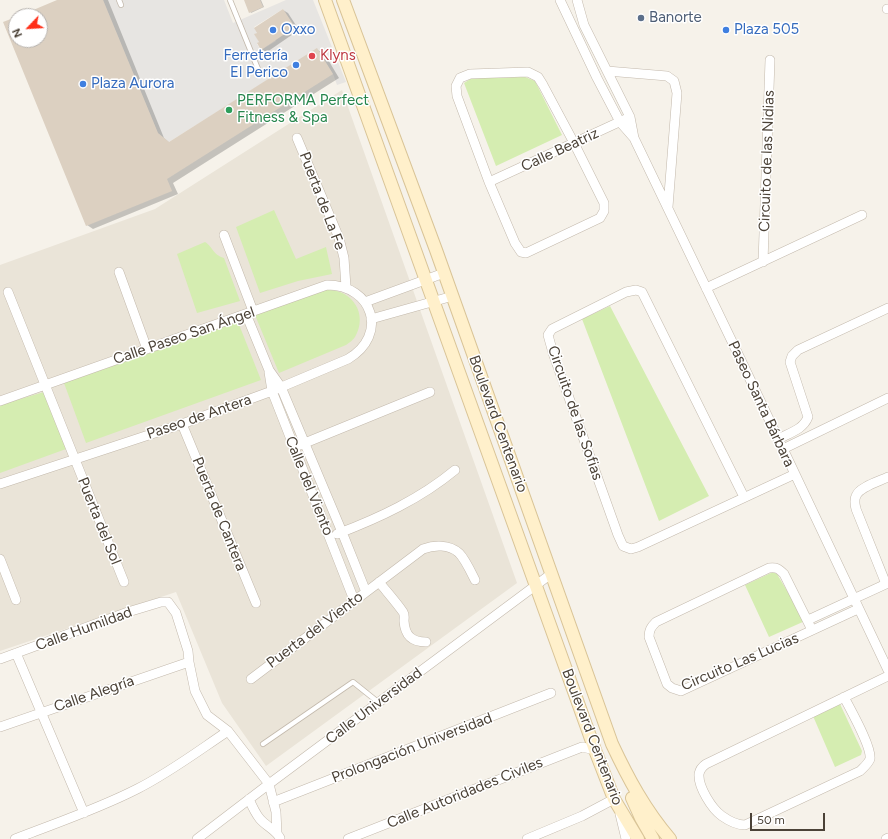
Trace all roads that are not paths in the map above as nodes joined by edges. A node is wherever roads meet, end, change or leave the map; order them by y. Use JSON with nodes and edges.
{"nodes":[{"id":1,"x":230,"y":0,"type":"edge"},
{"id":2,"x":325,"y":0,"type":"edge"},
{"id":3,"x":343,"y":0,"type":"edge"},
{"id":4,"x":560,"y":0,"type":"edge"},
{"id":5,"x":577,"y":0,"type":"edge"},
{"id":6,"x":770,"y":60,"type":"dead end"},
{"id":7,"x":258,"y":69,"type":"dead end"},
{"id":8,"x":607,"y":71,"type":"junction"},
{"id":9,"x":630,"y":117,"type":"junction"},
{"id":10,"x":620,"y":122,"type":"junction"},
{"id":11,"x":297,"y":138,"type":"dead end"},
{"id":12,"x":634,"y":138,"type":"junction"},
{"id":13,"x":574,"y":143,"type":"junction"},
{"id":14,"x":489,"y":182,"type":"junction"},
{"id":15,"x":667,"y":208,"type":"junction"},
{"id":16,"x":862,"y":215,"type":"dead end"},
{"id":17,"x":224,"y":235,"type":"dead end"},
{"id":18,"x":763,"y":262,"type":"junction"},
{"id":19,"x":119,"y":272,"type":"dead end"},
{"id":20,"x":444,"y":273,"type":"junction"},
{"id":21,"x":426,"y":279,"type":"junction"},
{"id":22,"x":346,"y":288,"type":"junction"},
{"id":23,"x":706,"y":288,"type":"junction"},
{"id":24,"x":8,"y":292,"type":"dead end"},
{"id":25,"x":453,"y":296,"type":"junction"},
{"id":26,"x":365,"y":302,"type":"junction"},
{"id":27,"x":435,"y":302,"type":"junction"},
{"id":28,"x":888,"y":308,"type":"edge"},
{"id":29,"x":249,"y":313,"type":"junction"},
{"id":30,"x":371,"y":319,"type":"junction"},
{"id":31,"x":147,"y":349,"type":"junction"},
{"id":32,"x":269,"y":370,"type":"junction"},
{"id":33,"x":45,"y":385,"type":"junction"},
{"id":34,"x":281,"y":388,"type":"junction"},
{"id":35,"x":272,"y":391,"type":"junction"},
{"id":36,"x":430,"y":392,"type":"dead end"},
{"id":37,"x":888,"y":398,"type":"edge"},
{"id":38,"x":0,"y":401,"type":"edge"},
{"id":39,"x":182,"y":424,"type":"junction"},
{"id":40,"x":778,"y":439,"type":"junction"},
{"id":41,"x":305,"y":443,"type":"junction"},
{"id":42,"x":293,"y":448,"type":"junction"},
{"id":43,"x":782,"y":449,"type":"junction"},
{"id":44,"x":75,"y":460,"type":"junction"},
{"id":45,"x":455,"y":470,"type":"dead end"},
{"id":46,"x":794,"y":474,"type":"junction"},
{"id":47,"x":888,"y":477,"type":"edge"},
{"id":48,"x":0,"y":484,"type":"edge"},
{"id":49,"x":744,"y":497,"type":"junction"},
{"id":50,"x":342,"y":532,"type":"junction"},
{"id":51,"x":330,"y":537,"type":"junction"},
{"id":52,"x":0,"y":559,"type":"edge"},
{"id":53,"x":551,"y":574,"type":"junction"},
{"id":54,"x":475,"y":580,"type":"dead end"},
{"id":55,"x":124,"y":582,"type":"dead end"},
{"id":56,"x":380,"y":582,"type":"junction"},
{"id":57,"x":887,"y":583,"type":"edge"},
{"id":58,"x":536,"y":585,"type":"junction"},
{"id":59,"x":366,"y":592,"type":"junction"},
{"id":60,"x":854,"y":599,"type":"junction"},
{"id":61,"x":16,"y":600,"type":"dead end"},
{"id":62,"x":354,"y":600,"type":"junction"},
{"id":63,"x":256,"y":604,"type":"dead end"},
{"id":64,"x":858,"y":609,"type":"junction"},
{"id":65,"x":808,"y":620,"type":"junction"},
{"id":66,"x":812,"y":630,"type":"junction"},
{"id":67,"x":426,"y":642,"type":"dead end"},
{"id":68,"x":16,"y":653,"type":"junction"},
{"id":69,"x":0,"y":659,"type":"edge"},
{"id":70,"x":189,"y":662,"type":"junction"},
{"id":71,"x":888,"y":670,"type":"edge"},
{"id":72,"x":888,"y":676,"type":"edge"},
{"id":73,"x":251,"y":679,"type":"dead end"},
{"id":74,"x":552,"y":693,"type":"dead end"},
{"id":75,"x":844,"y":697,"type":"junction"},
{"id":76,"x":378,"y":702,"type":"junction"},
{"id":77,"x":41,"y":712,"type":"junction"},
{"id":78,"x":0,"y":727,"type":"edge"},
{"id":79,"x":228,"y":731,"type":"junction"},
{"id":80,"x":590,"y":735,"type":"junction"},
{"id":81,"x":263,"y":744,"type":"dead end"},
{"id":82,"x":582,"y":747,"type":"junction"},
{"id":83,"x":595,"y":750,"type":"junction"},
{"id":84,"x":626,"y":774,"type":"junction"},
{"id":85,"x":269,"y":784,"type":"junction"},
{"id":86,"x":249,"y":799,"type":"junction"},
{"id":87,"x":273,"y":802,"type":"junction"},
{"id":88,"x":616,"y":804,"type":"junction"},
{"id":89,"x":84,"y":813,"type":"junction"},
{"id":90,"x":279,"y":836,"type":"edge"},
{"id":91,"x":15,"y":839,"type":"edge"},
{"id":92,"x":197,"y":839,"type":"edge"},
{"id":93,"x":348,"y":839,"type":"edge"},
{"id":94,"x":528,"y":839,"type":"edge"},
{"id":95,"x":626,"y":839,"type":"edge"},
{"id":96,"x":638,"y":839,"type":"edge"},
{"id":97,"x":653,"y":839,"type":"edge"},
{"id":98,"x":670,"y":839,"type":"edge"}],
"edges":[{"from":1,"to":7,"type":"lane"},
{"from":2,"to":21,"type":"main road","name":"Boulevard Centenario"},
{"from":3,"to":20,"type":"main road","name":"Boulevard Centenario"},
{"from":4,"to":10,"type":"street","name":"Paseo Santa Bárbara"},
{"from":5,"to":8,"type":"street","name":"Paseo Santa Bárbara"},
{"from":6,"to":18,"type":"street","name":"Circuito de las Nidias"},
{"from":8,"to":9,"type":"street","name":"Paseo Santa Bárbara"},
{"from":8,"to":15,"type":"street"},
{"from":9,"to":10,"type":"street","name":"Calle Beatriz"},
{"from":9,"to":12,"type":"street","name":"Paseo Santa Bárbara"},
{"from":10,"to":12,"type":"street","name":"Paseo Santa Bárbara"},
{"from":10,"to":13,"type":"street","name":"Calle Beatriz"},
{"from":11,"to":22,"type":"street","name":"Puerta de La Fe"},
{"from":12,"to":15,"type":"street","name":"Paseo Santa Bárbara"},
{"from":13,"to":14,"type":"street","name":"Calle Beatriz"},
{"from":13,"to":14,"type":"street"},
{"from":13,"to":14,"type":"street"},
{"from":15,"to":23,"type":"street","name":"Paseo Santa Bárbara"},
{"from":16,"to":18,"type":"street","name":"Circuito de las Nidias"},
{"from":17,"to":29,"type":"street","name":"Calle del Viento"},
{"from":18,"to":23,"type":"street","name":"Circuito de las Nidias"},
{"from":19,"to":31,"type":"street"},
{"from":20,"to":21,"type":"street"},
{"from":20,"to":25,"type":"main road","name":"Boulevard Centenario"},
{"from":21,"to":26,"type":"street"},
{"from":21,"to":27,"type":"main road","name":"Boulevard Centenario"},
{"from":22,"to":26,"type":"street","name":"Calle Paseo San Ángel"},
{"from":22,"to":29,"type":"street","name":"Calle Paseo San Ángel"},
{"from":23,"to":40,"type":"street","name":"Paseo Santa Bárbara"},
{"from":24,"to":33,"type":"street","name":"Puerta del Sol"},
{"from":25,"to":27,"type":"street"},
{"from":25,"to":53,"type":"main road","name":"Boulevard Centenario"},
{"from":26,"to":30,"type":"street"},
{"from":27,"to":30,"type":"street"},
{"from":27,"to":58,"type":"main road","name":"Boulevard Centenario"},
{"from":28,"to":40,"type":"street"},
{"from":29,"to":31,"type":"street","name":"Calle Paseo San Ángel"},
{"from":29,"to":32,"type":"street","name":"Calle del Viento"},
{"from":30,"to":34,"type":"street","name":"Paseo de Antera"},
{"from":31,"to":33,"type":"street","name":"Calle Paseo San Ángel"},
{"from":32,"to":34,"type":"street","name":"Calle del Viento"},
{"from":32,"to":35,"type":"street","name":"Calle del Viento"},
{"from":33,"to":38,"type":"street","name":"Calle Paseo San Ángel"},
{"from":33,"to":44,"type":"street","name":"Puerta del Sol"},
{"from":34,"to":35,"type":"street","name":"Paseo de Antera"},
{"from":34,"to":41,"type":"street","name":"Calle del Viento"},
{"from":35,"to":39,"type":"street","name":"Paseo de Antera"},
{"from":35,"to":42,"type":"street","name":"Calle del Viento"},
{"from":36,"to":41,"type":"street"},
{"from":37,"to":43,"type":"street"},
{"from":39,"to":44,"type":"street","name":"Paseo de Antera"},
{"from":39,"to":63,"type":"street","name":"Puerta de Cantera"},
{"from":40,"to":43,"type":"street","name":"Paseo Santa Bárbara"},
{"from":41,"to":42,"type":"street"},
{"from":41,"to":50,"type":"street","name":"Calle del Viento"},
{"from":42,"to":51,"type":"street","name":"Calle del Viento"},
{"from":43,"to":46,"type":"street","name":"Paseo Santa Bárbara"},
{"from":44,"to":48,"type":"street","name":"Paseo de Antera"},
{"from":44,"to":55,"type":"street","name":"Puerta del Sol"},
{"from":45,"to":50,"type":"street"},
{"from":46,"to":49,"type":"street","name":"Circuito de las Sofias"},
{"from":46,"to":60,"type":"street","name":"Paseo Santa Bárbara"},
{"from":47,"to":57,"type":"street"},
{"from":49,"to":49,"type":"street","name":"Circuito de las Sofias"},
{"from":50,"to":51,"type":"street"},
{"from":50,"to":59,"type":"street","name":"Calle del Viento"},
{"from":51,"to":62,"type":"street","name":"Calle del Viento"},
{"from":52,"to":61,"type":"street"},
{"from":53,"to":58,"type":"street","name":"Calle Universidad"},
{"from":53,"to":84,"type":"main road","name":"Boulevard Centenario"},
{"from":54,"to":56,"type":"street","name":"Puerta del Viento"},
{"from":56,"to":59,"type":"street","name":"Puerta del Viento"},
{"from":56,"to":67,"type":"street"},
{"from":57,"to":60,"type":"street","name":"Circuito Las Lucias"},
{"from":58,"to":76,"type":"street","name":"Calle Universidad"},
{"from":58,"to":80,"type":"main road","name":"Boulevard Centenario"},
{"from":59,"to":62,"type":"street","name":"Puerta del Viento"},
{"from":60,"to":64,"type":"street","name":"Paseo Santa Bárbara"},
{"from":60,"to":65,"type":"street","name":"Circuito Las Lucias"},
{"from":62,"to":73,"type":"street","name":"Puerta del Viento"},
{"from":64,"to":66,"type":"street","name":"Circuito Las Lucias"},
{"from":64,"to":71,"type":"street","name":"Paseo Santa Bárbara"},
{"from":65,"to":66,"type":"street","name":"Circuito Las Lucias"},
{"from":65,"to":66,"type":"street","name":"Circuito Las Lucias"},
{"from":68,"to":69,"type":"street","name":"Calle Humildad"},
{"from":68,"to":70,"type":"street","name":"Calle Humildad"},
{"from":68,"to":77,"type":"street"},
{"from":70,"to":77,"type":"street","name":"Calle Alegría"},
{"from":70,"to":79,"type":"street"},
{"from":72,"to":75,"type":"street"},
{"from":74,"to":87,"type":"street","name":"Prolongación Universidad"},
{"from":75,"to":75,"type":"street"},
{"from":76,"to":81,"type":"lane"},
{"from":76,"to":85,"type":"street","name":"Calle Universidad"},
{"from":77,"to":78,"type":"street","name":"Calle Alegría"},
{"from":77,"to":89,"type":"street"},
{"from":79,"to":85,"type":"street"},
{"from":79,"to":89,"type":"street"},
{"from":80,"to":82,"type":"street"},
{"from":80,"to":83,"type":"main road","name":"Boulevard Centenario"},
{"from":82,"to":83,"type":"street"},
{"from":82,"to":93,"type":"street","name":"Calle Autoridades Civiles"},
{"from":83,"to":88,"type":"main road","name":"Boulevard Centenario"},
{"from":84,"to":97,"type":"main road"},
{"from":84,"to":98,"type":"main road","name":"Boulevard Centenario"},
{"from":85,"to":86,"type":"street","name":"Calle Universidad"},
{"from":85,"to":87,"type":"street"},
{"from":86,"to":90,"type":"street"},
{"from":86,"to":92,"type":"street","name":"Calle Universidad"},
{"from":87,"to":90,"type":"street"},
{"from":88,"to":94,"type":"street"},
{"from":88,"to":95,"type":"street"},
{"from":88,"to":96,"type":"main road","name":"Boulevard Centenario"},
{"from":89,"to":91,"type":"street"}]}
